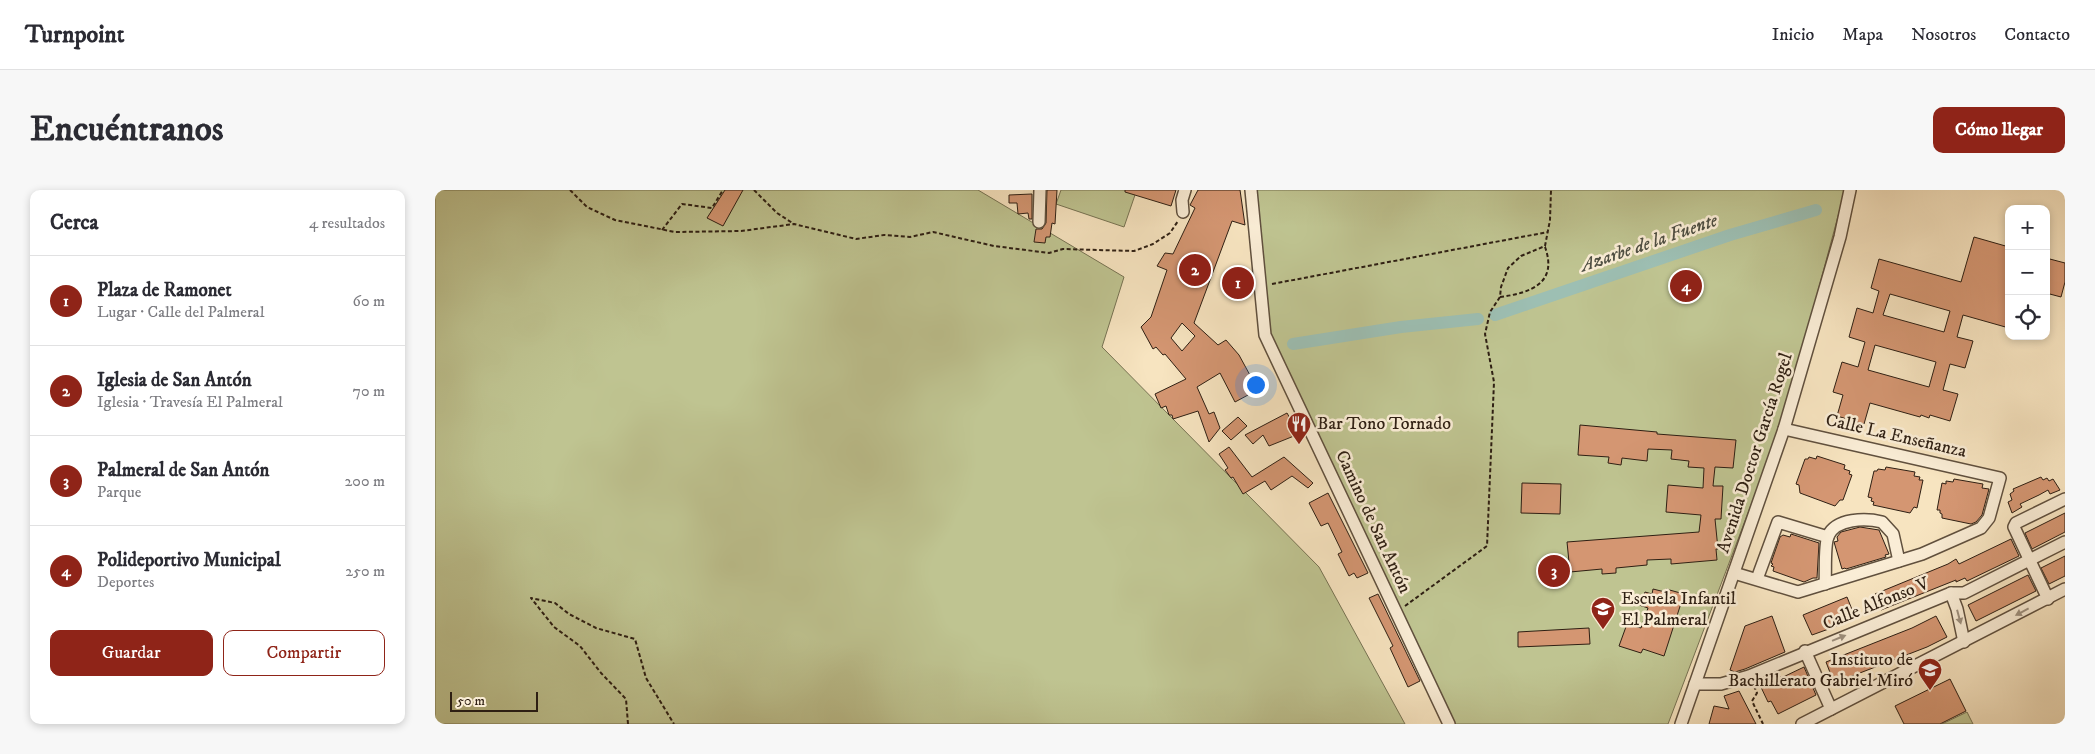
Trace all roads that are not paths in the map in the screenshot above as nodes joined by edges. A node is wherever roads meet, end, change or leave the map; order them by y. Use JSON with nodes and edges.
{"nodes":[{"id":1,"x":1040,"y":190,"type":"edge"},
{"id":2,"x":1185,"y":190,"type":"edge"},
{"id":3,"x":1251,"y":190,"type":"edge"},
{"id":4,"x":1851,"y":190,"type":"edge"},
{"id":5,"x":1183,"y":212,"type":"road end"},
{"id":6,"x":1039,"y":222,"type":"dead end"},
{"id":7,"x":1784,"y":429,"type":"junction"},
{"id":8,"x":2065,"y":499,"type":"edge"},
{"id":9,"x":1828,"y":537,"type":"junction"},
{"id":10,"x":2065,"y":542,"type":"edge"},
{"id":11,"x":2029,"y":560,"type":"junction"},
{"id":12,"x":1899,"y":561,"type":"junction"},
{"id":13,"x":1734,"y":573,"type":"junction"},
{"id":14,"x":1757,"y":579,"type":"junction"},
{"id":15,"x":1825,"y":584,"type":"junction"},
{"id":16,"x":2065,"y":589,"type":"edge"},
{"id":17,"x":1951,"y":593,"type":"junction"},
{"id":18,"x":2048,"y":598,"type":"junction"},
{"id":19,"x":1964,"y":642,"type":"junction"},
{"id":20,"x":1805,"y":651,"type":"junction"},
{"id":21,"x":1695,"y":684,"type":"junction"},
{"id":22,"x":1831,"y":709,"type":"junction"},
{"id":23,"x":1449,"y":724,"type":"edge"},
{"id":24,"x":1681,"y":724,"type":"edge"},
{"id":25,"x":1802,"y":724,"type":"edge"}],
"edges":[{"from":1,"to":6,"type":"street"},
{"from":2,"to":5,"type":"street"},
{"from":3,"to":23,"type":"street","name":"Camino de San Antón"},
{"from":4,"to":7,"type":"street","name":"Avenida Doctor García Rogel"},
{"from":7,"to":12,"type":"street","name":"Calle La Enseñanza"},
{"from":7,"to":13,"type":"street","name":"Avenida Doctor García Rogel"},
{"from":8,"to":11,"type":"street"},
{"from":9,"to":12,"type":"street"},
{"from":9,"to":14,"type":"street"},
{"from":9,"to":15,"type":"street"},
{"from":10,"to":11,"type":"street","name":"Calle Alfonso V"},
{"from":11,"to":17,"type":"street","name":"Calle Alfonso V"},
{"from":11,"to":18,"type":"street"},
{"from":12,"to":15,"type":"street"},
{"from":13,"to":14,"type":"street"},
{"from":13,"to":21,"type":"street","name":"Avenida Doctor García Rogel"},
{"from":14,"to":15,"type":"street"},
{"from":16,"to":18,"type":"street"},
{"from":17,"to":19,"type":"street","one_way":true},
{"from":20,"to":17,"type":"street","name":"Calle Alfonso V","one_way":true},
{"from":18,"to":19,"type":"street","one_way":true},
{"from":19,"to":22,"type":"street"},
{"from":20,"to":21,"type":"street","name":"Calle Alfonso V"},
{"from":20,"to":22,"type":"street"},
{"from":21,"to":24,"type":"street","name":"Avenida Doctor García Rogel"},
{"from":22,"to":25,"type":"street"}]}
